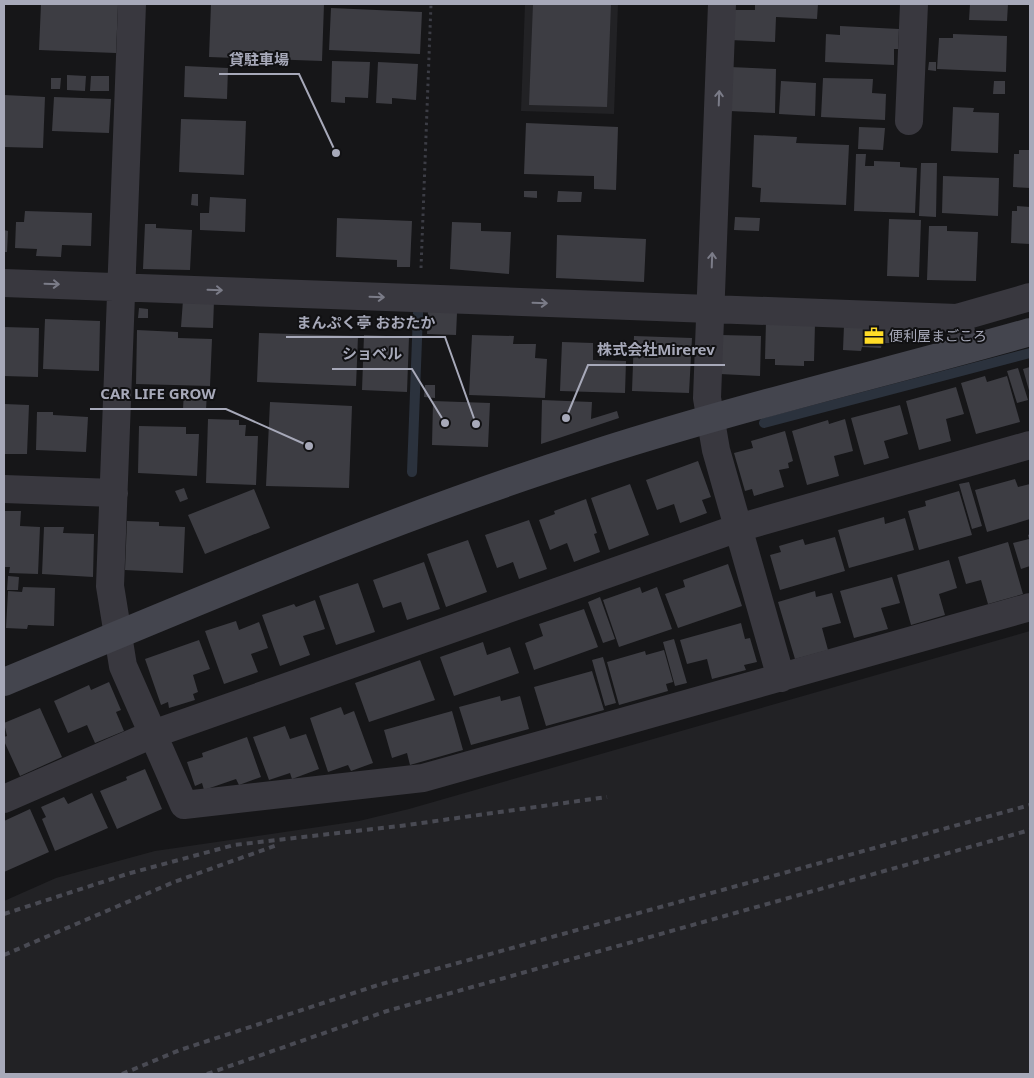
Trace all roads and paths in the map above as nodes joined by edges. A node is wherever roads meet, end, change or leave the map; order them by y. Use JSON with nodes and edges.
{"nodes":[{"id":1,"x":132,"y":4,"type":"edge"},
{"id":2,"x":431,"y":4,"type":"edge"},
{"id":3,"x":722,"y":4,"type":"edge"},
{"id":4,"x":914,"y":4,"type":"edge"},
{"id":5,"x":909,"y":122,"type":"dead end"},
{"id":6,"x":4,"y":283,"type":"edge"},
{"id":7,"x":121,"y":287,"type":"junction"},
{"id":8,"x":1030,"y":297,"type":"edge"},
{"id":9,"x":420,"y":298,"type":"junction"},
{"id":10,"x":711,"y":309,"type":"junction"},
{"id":11,"x":957,"y":318,"type":"junction"},
{"id":12,"x":1030,"y":332,"type":"edge"},
{"id":13,"x":965,"y":349,"type":"junction"},
{"id":14,"x":711,"y":418,"type":"junction"},
{"id":15,"x":1030,"y":445,"type":"edge"},
{"id":16,"x":4,"y":489,"type":"edge"},
{"id":17,"x":114,"y":493,"type":"junction"},
{"id":18,"x":738,"y":528,"type":"junction"},
{"id":19,"x":1030,"y":607,"type":"edge"},
{"id":20,"x":118,"y":635,"type":"junction"},
{"id":21,"x":781,"y":678,"type":"junction"},
{"id":22,"x":4,"y":682,"type":"edge"},
{"id":23,"x":153,"y":734,"type":"junction"},
{"id":24,"x":4,"y":800,"type":"edge"}],
"edges":[{"from":1,"to":7,"type":"street"},
{"from":2,"to":9,"type":"path"},
{"from":10,"to":3,"type":"street","one_way":true},
{"from":4,"to":5,"type":"street"},
{"from":6,"to":7,"type":"street","one_way":true},
{"from":7,"to":9,"type":"street","one_way":true},
{"from":7,"to":17,"type":"street"},
{"from":8,"to":11,"type":"street"},
{"from":9,"to":10,"type":"street","one_way":true},
{"from":10,"to":11,"type":"street"},
{"from":10,"to":14,"type":"street"},
{"from":11,"to":13,"type":"street"},
{"from":12,"to":13,"type":"street"},
{"from":13,"to":14,"type":"street"},
{"from":14,"to":18,"type":"street"},
{"from":14,"to":20,"type":"street"},
{"from":15,"to":18,"type":"street"},
{"from":16,"to":17,"type":"street"},
{"from":17,"to":20,"type":"street"},
{"from":18,"to":21,"type":"street"},
{"from":18,"to":23,"type":"street"},
{"from":19,"to":21,"type":"street"},
{"from":20,"to":22,"type":"street"},
{"from":20,"to":23,"type":"street"},
{"from":21,"to":23,"type":"street"},
{"from":23,"to":24,"type":"street"}]}
